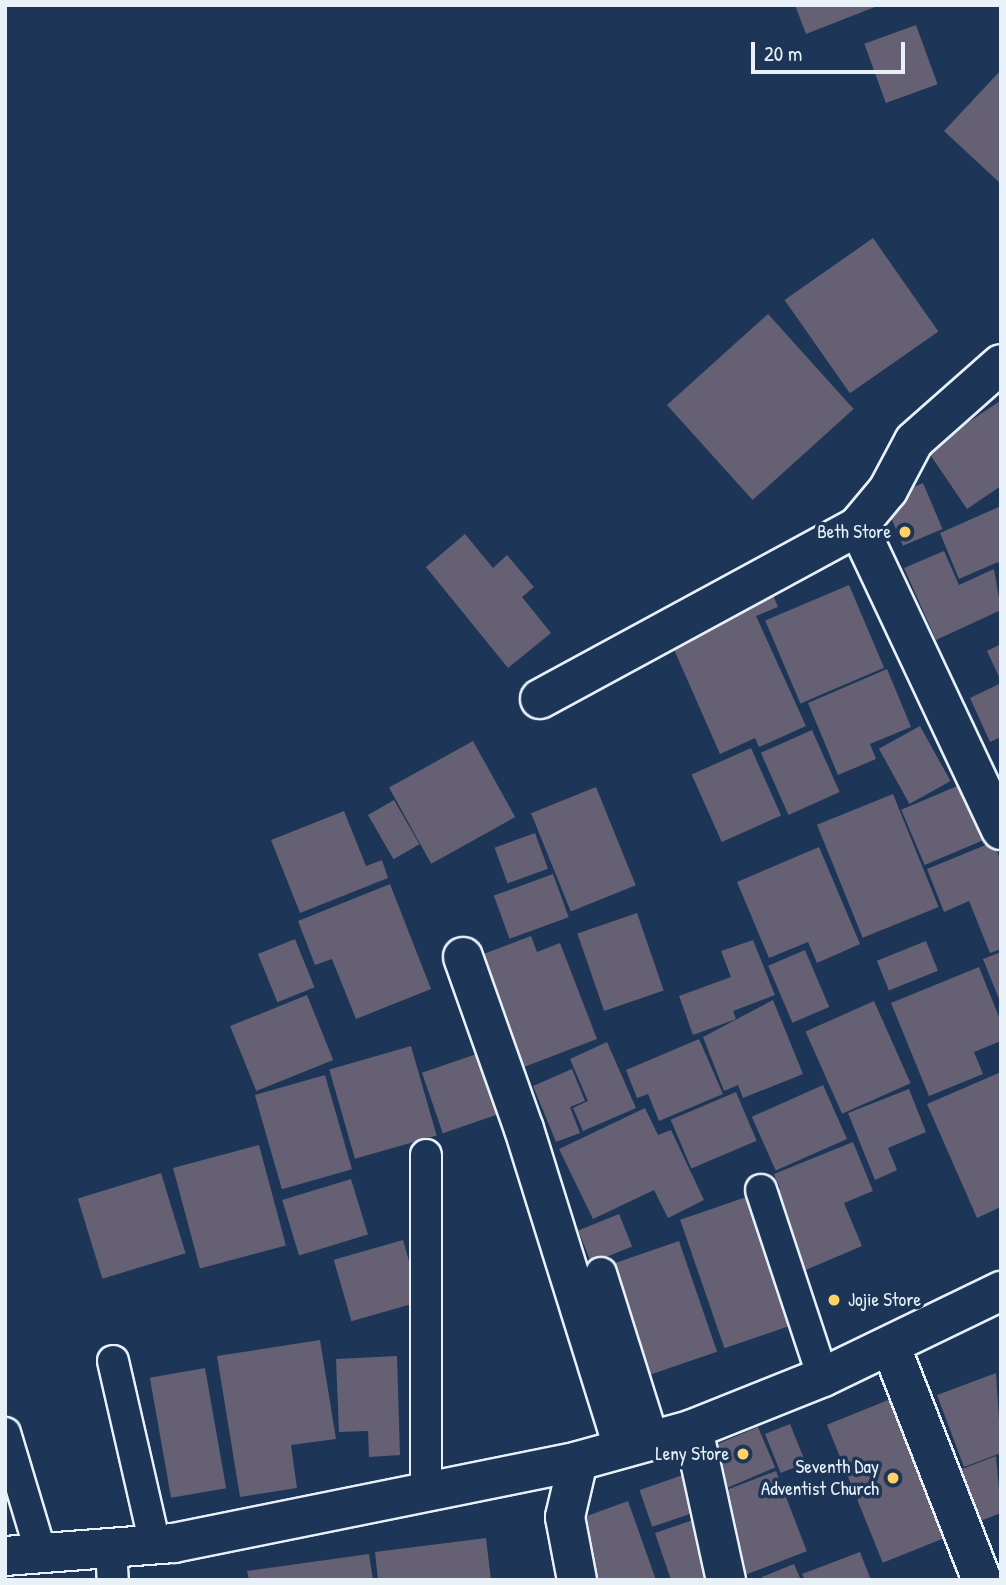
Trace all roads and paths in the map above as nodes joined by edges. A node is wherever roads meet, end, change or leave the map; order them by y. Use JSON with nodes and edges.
{"nodes":[{"id":1,"x":1001,"y":365,"type":"edge"},
{"id":2,"x":858,"y":526,"type":"junction"},
{"id":3,"x":540,"y":699,"type":"dead end"},
{"id":4,"x":1001,"y":830,"type":"edge"},
{"id":5,"x":463,"y":957,"type":"dead end"},
{"id":6,"x":426,"y":1155,"type":"dead end"},
{"id":7,"x":761,"y":1190,"type":"dead end"},
{"id":8,"x":601,"y":1273,"type":"dead end"},
{"id":9,"x":1001,"y":1291,"type":"edge"},
{"id":10,"x":891,"y":1347,"type":"junction"},
{"id":11,"x":113,"y":1361,"type":"dead end"},
{"id":12,"x":823,"y":1377,"type":"junction"},
{"id":13,"x":692,"y":1429,"type":"junction"},
{"id":14,"x":5,"y":1433,"type":"edge"},
{"id":15,"x":638,"y":1443,"type":"junction"},
{"id":16,"x":578,"y":1461,"type":"junction"},
{"id":17,"x":426,"y":1492,"type":"junction"},
{"id":18,"x":155,"y":1544,"type":"junction"},
{"id":19,"x":23,"y":1554,"type":"edge"},
{"id":20,"x":112,"y":1563,"type":"edge"},
{"id":21,"x":577,"y":1580,"type":"edge"},
{"id":22,"x":726,"y":1580,"type":"edge"},
{"id":23,"x":982,"y":1580,"type":"edge"}],
"edges":[{"from":1,"to":2,"type":"street"},
{"from":2,"to":3,"type":"street"},
{"from":2,"to":4,"type":"street"},
{"from":5,"to":15,"type":"street"},
{"from":6,"to":17,"type":"lane"},
{"from":7,"to":12,"type":"lane"},
{"from":8,"to":15,"type":"lane"},
{"from":9,"to":10,"type":"street"},
{"from":10,"to":12,"type":"street"},
{"from":10,"to":23,"type":"street"},
{"from":11,"to":18,"type":"lane"},
{"from":12,"to":13,"type":"street"},
{"from":13,"to":15,"type":"street"},
{"from":13,"to":22,"type":"street"},
{"from":14,"to":19,"type":"lane"},
{"from":15,"to":16,"type":"street"},
{"from":16,"to":17,"type":"street"},
{"from":16,"to":21,"type":"street"},
{"from":17,"to":18,"type":"street"},
{"from":18,"to":20,"type":"street"},
{"from":19,"to":20,"type":"street"}]}
